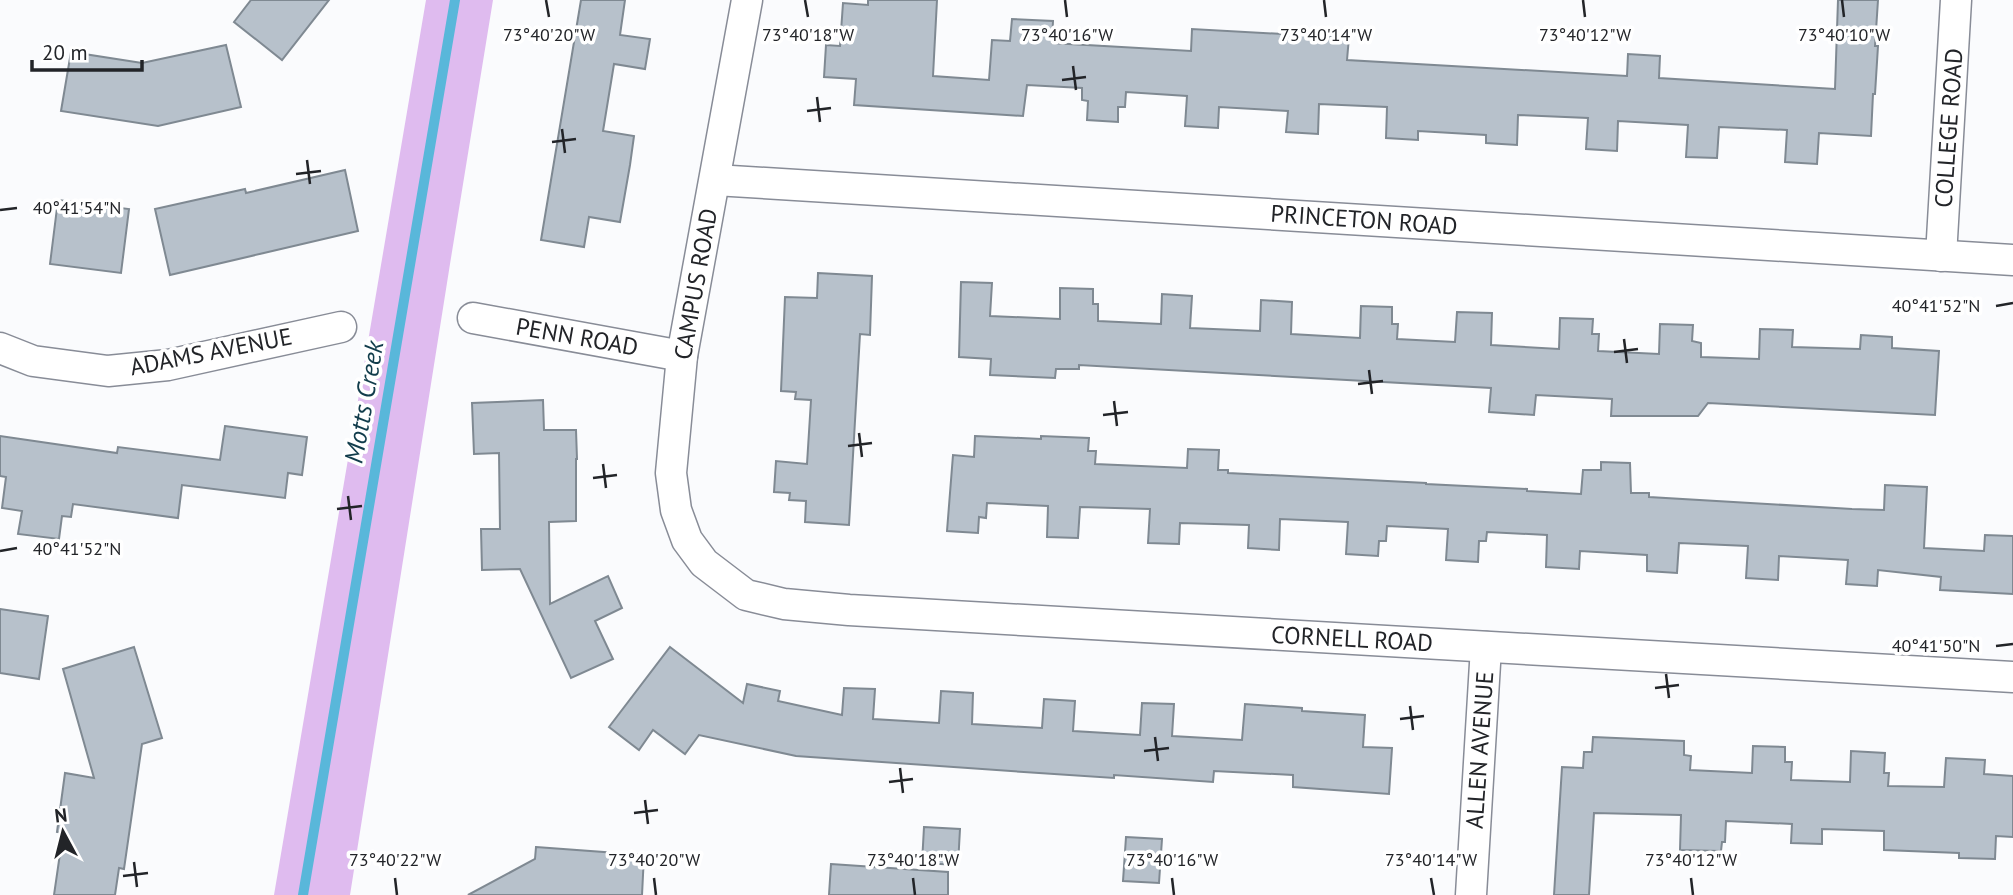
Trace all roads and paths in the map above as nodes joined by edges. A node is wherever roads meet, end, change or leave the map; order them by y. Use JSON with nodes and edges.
{"nodes":[{"id":1,"x":747,"y":0,"type":"edge"},
{"id":2,"x":1956,"y":0,"type":"edge"},
{"id":3,"x":715,"y":180,"type":"junction"},
{"id":4,"x":1941,"y":256,"type":"junction"},
{"id":5,"x":2013,"y":260,"type":"edge"},
{"id":6,"x":473,"y":318,"type":"dead end"},
{"id":7,"x":341,"y":327,"type":"dead end"},
{"id":8,"x":0,"y":348,"type":"edge"},
{"id":9,"x":682,"y":356,"type":"junction"},
{"id":10,"x":704,"y":563,"type":"joint"},
{"id":11,"x":1486,"y":647,"type":"junction"},
{"id":12,"x":2013,"y":677,"type":"edge"},
{"id":13,"x":1471,"y":895,"type":"edge"}],
"edges":[{"from":1,"to":3,"type":"street","name":"CAMPUS ROAD"},
{"from":2,"to":4,"type":"street","name":"COLLEGE ROAD"},
{"from":3,"to":4,"type":"street","name":"PRINCETON ROAD"},
{"from":3,"to":9,"type":"street","name":"CAMPUS ROAD"},
{"from":4,"to":5,"type":"street","name":"PRINCETON ROAD"},
{"from":6,"to":9,"type":"street","name":"PENN ROAD"},
{"from":7,"to":8,"type":"street","name":"ADAMS AVENUE"},
{"from":9,"to":10,"type":"street","name":"CAMPUS ROAD"},
{"from":10,"to":11,"type":"street","name":"CORNELL ROAD"},
{"from":11,"to":12,"type":"street","name":"CORNELL ROAD"},
{"from":11,"to":13,"type":"street","name":"ALLEN AVENUE"}]}
